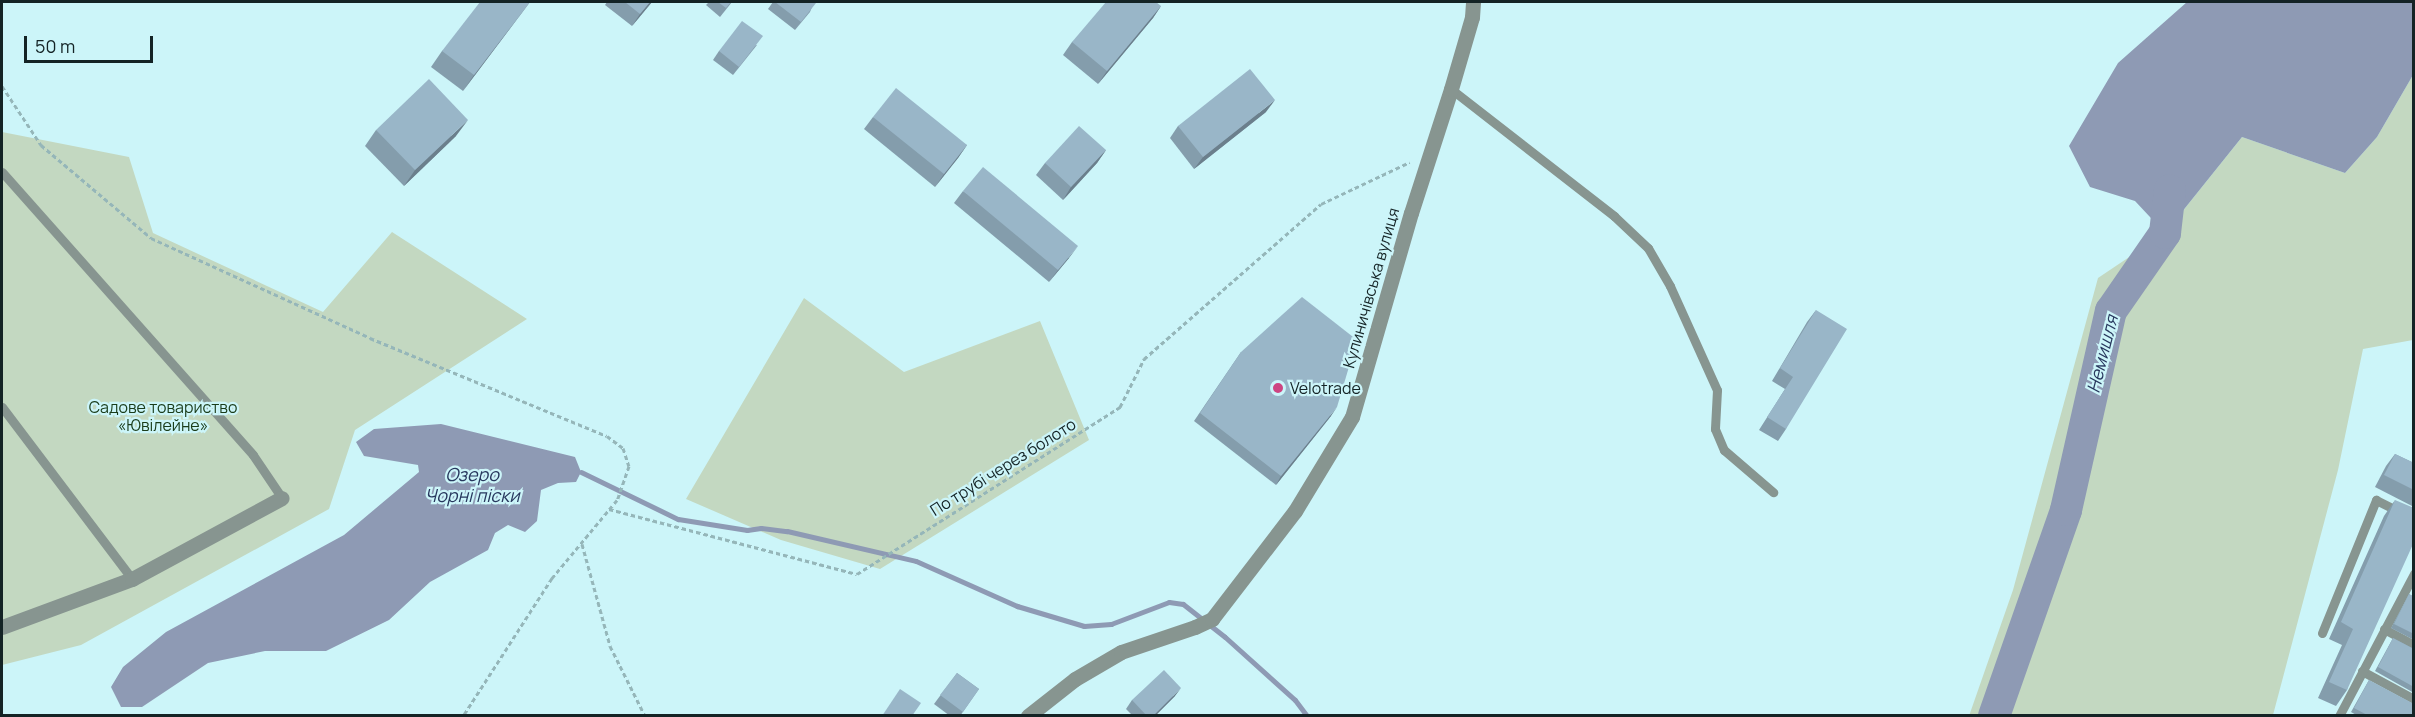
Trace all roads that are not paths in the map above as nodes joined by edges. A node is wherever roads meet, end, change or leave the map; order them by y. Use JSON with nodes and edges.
{"nodes":[{"id":1,"x":1473,"y":2,"type":"edge"},
{"id":2,"x":1451,"y":89,"type":"junction"},
{"id":3,"x":2,"y":172,"type":"edge"},
{"id":4,"x":2,"y":407,"type":"edge"},
{"id":5,"x":1773,"y":492,"type":"dead end"},
{"id":6,"x":282,"y":498,"type":"joint"},
{"id":7,"x":2414,"y":519,"type":"edge"},
{"id":8,"x":2414,"y":574,"type":"edge"},
{"id":9,"x":132,"y":579,"type":"junction"},
{"id":10,"x":2410,"y":590,"type":"edge"},
{"id":11,"x":2,"y":627,"type":"edge"},
{"id":12,"x":2384,"y":629,"type":"junction"},
{"id":13,"x":2322,"y":633,"type":"dead end"},
{"id":14,"x":2414,"y":645,"type":"edge"},
{"id":15,"x":2362,"y":671,"type":"junction"},
{"id":16,"x":2414,"y":699,"type":"edge"},
{"id":17,"x":2342,"y":714,"type":"edge"},
{"id":18,"x":1028,"y":716,"type":"edge"}],
"edges":[{"from":1,"to":2,"type":"street","name":"Кулиничівська вулиця"},
{"from":2,"to":5,"type":"lane"},
{"from":2,"to":18,"type":"street","name":"Кулиничівська вулиця"},
{"from":3,"to":6,"type":"lane"},
{"from":4,"to":9,"type":"lane"},
{"from":6,"to":9,"type":"street"},
{"from":7,"to":13,"type":"lane"},
{"from":8,"to":10,"type":"lane"},
{"from":9,"to":11,"type":"street"},
{"from":10,"to":12,"type":"lane"},
{"from":12,"to":14,"type":"lane"},
{"from":12,"to":15,"type":"lane"},
{"from":15,"to":16,"type":"lane"},
{"from":15,"to":17,"type":"lane"}]}
